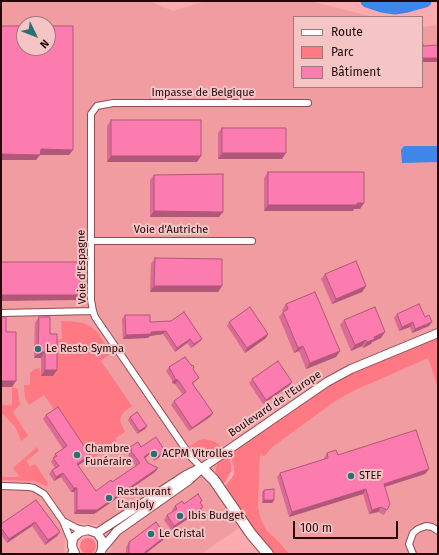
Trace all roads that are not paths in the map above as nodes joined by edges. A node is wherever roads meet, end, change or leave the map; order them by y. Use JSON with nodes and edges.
{"nodes":[{"id":1,"x":308,"y":103,"type":"dead end"},
{"id":2,"x":97,"y":106,"type":"joint"},
{"id":3,"x":91,"y":241,"type":"junction"},
{"id":4,"x":252,"y":241,"type":"dead end"},
{"id":5,"x":93,"y":311,"type":"junction"},
{"id":6,"x":1,"y":313,"type":"edge"},
{"id":7,"x":438,"y":333,"type":"edge"},
{"id":8,"x":202,"y":468,"type":"junction"},
{"id":9,"x":1,"y":486,"type":"edge"},
{"id":10,"x":63,"y":521,"type":"junction"},
{"id":11,"x":84,"y":530,"type":"junction"},
{"id":12,"x":438,"y":531,"type":"edge"},
{"id":13,"x":97,"y":533,"type":"junction"},
{"id":14,"x":72,"y":543,"type":"junction"},
{"id":15,"x":101,"y":553,"type":"edge"},
{"id":16,"x":74,"y":554,"type":"edge"},
{"id":17,"x":268,"y":554,"type":"edge"},
{"id":18,"x":413,"y":554,"type":"edge"}],
"edges":[{"from":1,"to":2,"type":"street","name":"Impasse de Belgique"},
{"from":2,"to":3,"type":"street","name":"Voie d'Espagne"},
{"from":3,"to":4,"type":"street","name":"Voie d'Autriche"},
{"from":3,"to":5,"type":"street","name":"Voie d'Espagne"},
{"from":5,"to":6,"type":"street"},
{"from":5,"to":8,"type":"street","name":"Voie d'Espagne"},
{"from":7,"to":8,"type":"street","name":"Boulevard de l'Europe"},
{"from":8,"to":13,"type":"street"},
{"from":8,"to":15,"type":"street","name":"Boulevard de l'Europe"},
{"from":8,"to":17,"type":"main road"},
{"from":9,"to":10,"type":"street"},
{"from":10,"to":11,"type":"street"},
{"from":10,"to":14,"type":"street"},
{"from":11,"to":13,"type":"street"},
{"from":11,"to":14,"type":"street"},
{"from":12,"to":18,"type":"street"},
{"from":13,"to":15,"type":"street"},
{"from":14,"to":16,"type":"street"}]}
